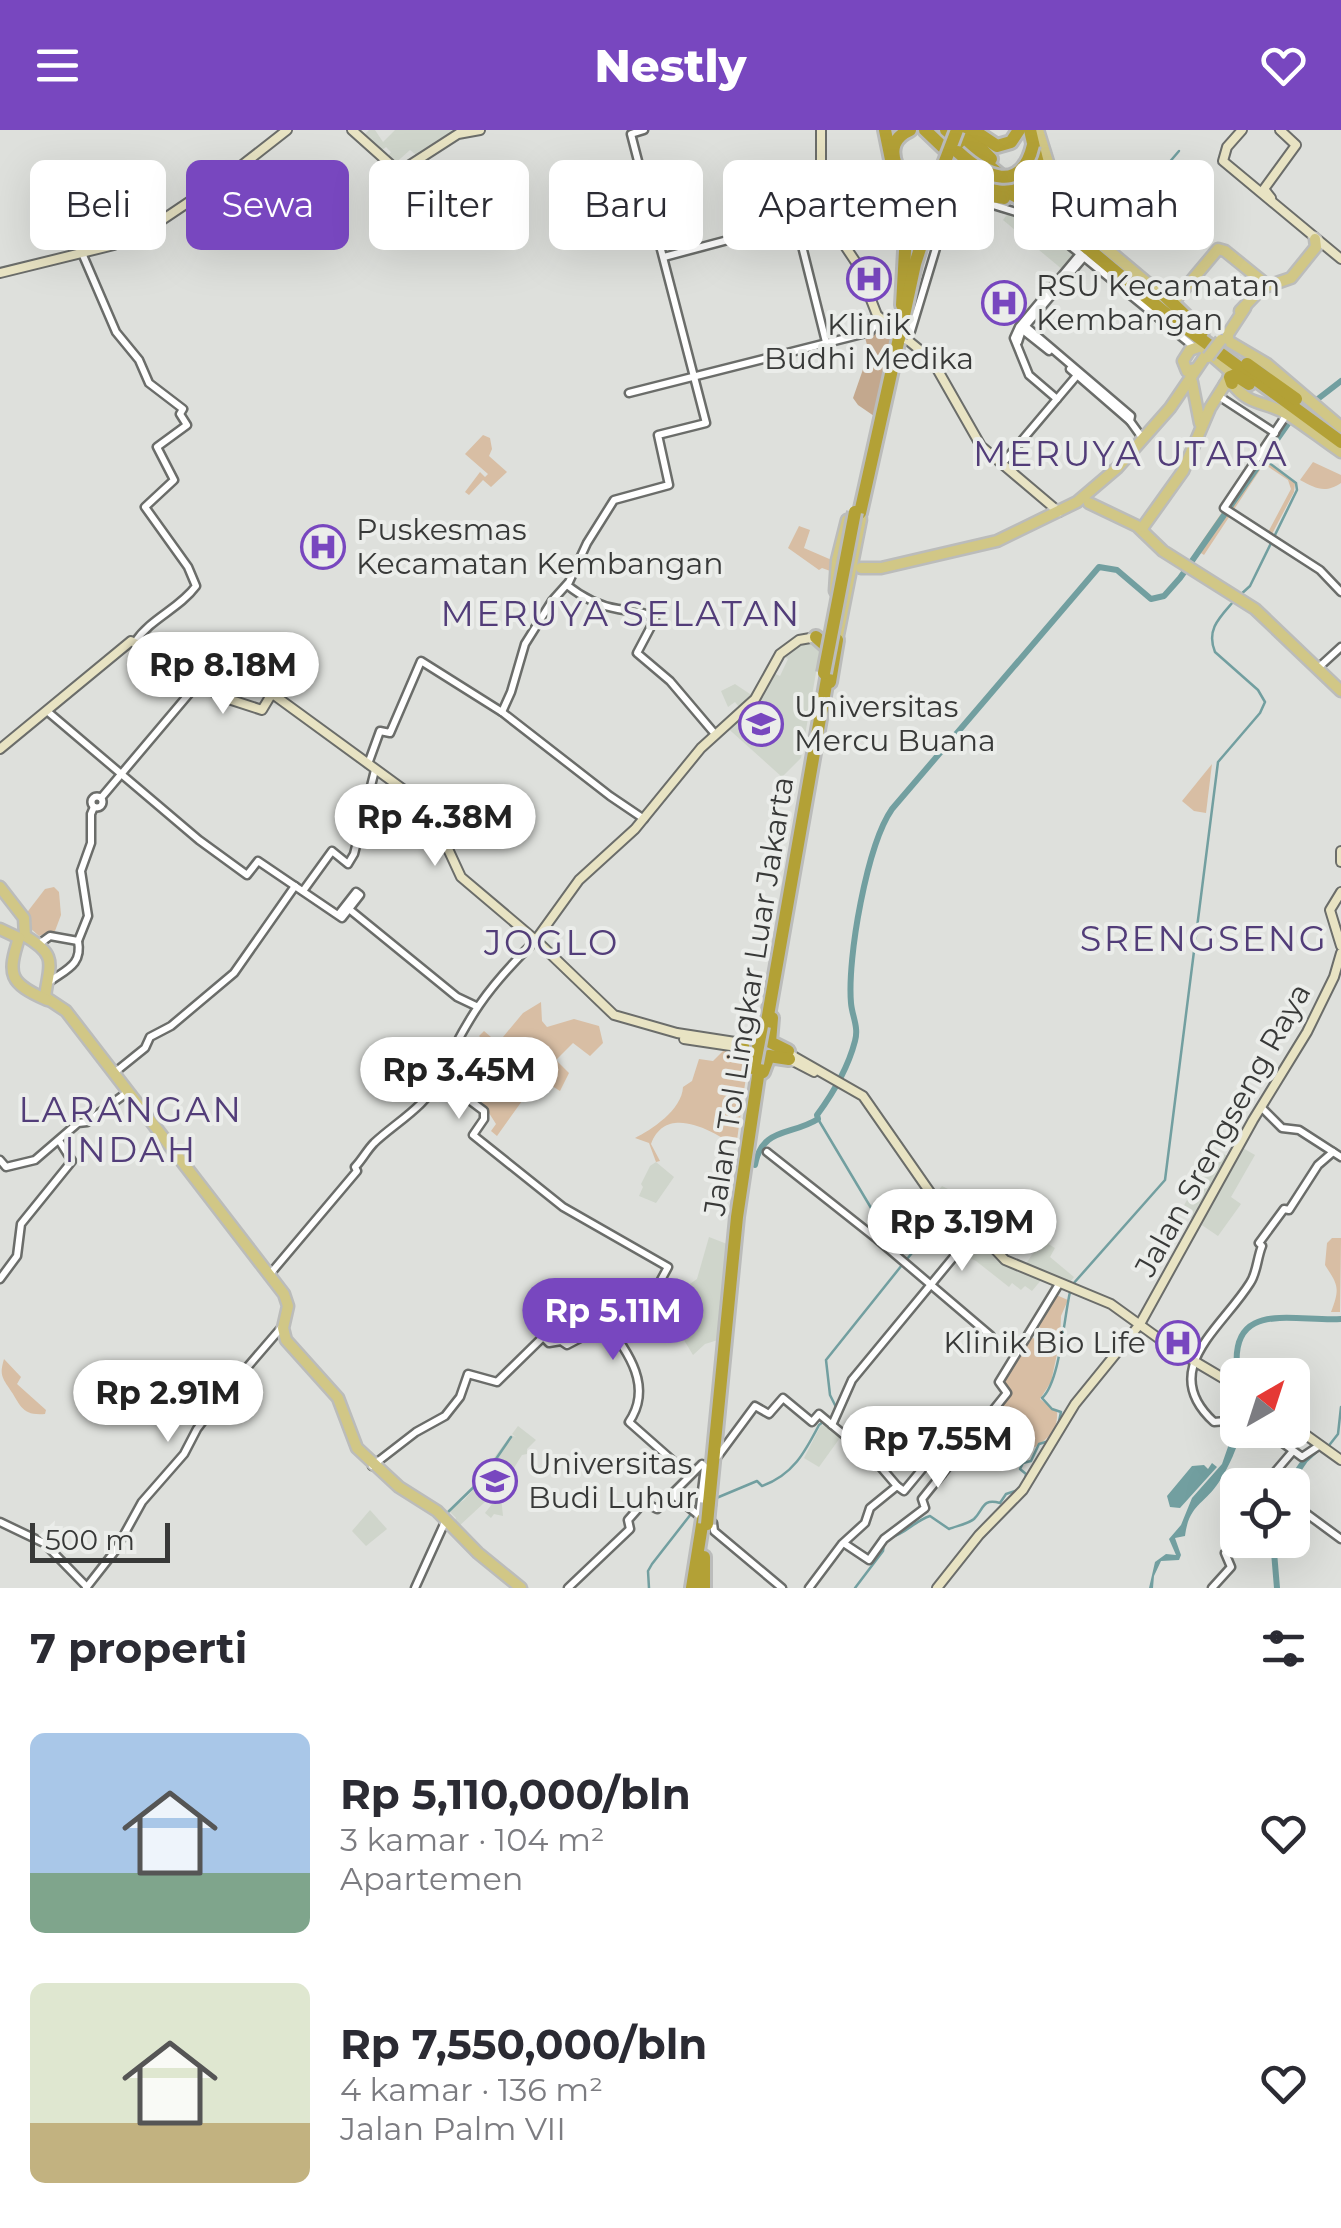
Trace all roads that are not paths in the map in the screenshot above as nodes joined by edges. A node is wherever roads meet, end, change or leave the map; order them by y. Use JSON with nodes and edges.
{"nodes":[{"id":1,"x":286,"y":130,"type":"edge"},
{"id":2,"x":352,"y":130,"type":"edge"},
{"id":3,"x":480,"y":130,"type":"edge"},
{"id":4,"x":644,"y":130,"type":"edge"},
{"id":5,"x":821,"y":130,"type":"edge"},
{"id":6,"x":883,"y":130,"type":"edge"},
{"id":7,"x":910,"y":130,"type":"edge"},
{"id":8,"x":925,"y":130,"type":"edge"},
{"id":9,"x":974,"y":130,"type":"edge"},
{"id":10,"x":1019,"y":130,"type":"edge"},
{"id":11,"x":1242,"y":130,"type":"edge"},
{"id":12,"x":1281,"y":131,"type":"edge"},
{"id":13,"x":954,"y":134,"type":"edge"},
{"id":14,"x":1034,"y":137,"type":"edge"},
{"id":15,"x":820,"y":160,"type":"edge"},
{"id":16,"x":896,"y":160,"type":"edge"},
{"id":17,"x":941,"y":160,"type":"edge"},
{"id":18,"x":949,"y":160,"type":"edge"},
{"id":19,"x":1277,"y":168,"type":"junction"},
{"id":20,"x":1250,"y":184,"type":"junction"},
{"id":21,"x":1014,"y":186,"type":"edge"},
{"id":22,"x":1014,"y":196,"type":"edge"},
{"id":23,"x":723,"y":239,"type":"edge"},
{"id":24,"x":1315,"y":239,"type":"junction"},
{"id":25,"x":723,"y":240,"type":"edge"},
{"id":26,"x":1327,"y":248,"type":"junction"},
{"id":27,"x":803,"y":250,"type":"edge"},
{"id":28,"x":848,"y":250,"type":"edge"},
{"id":29,"x":917,"y":250,"type":"edge"},
{"id":30,"x":922,"y":250,"type":"edge"},
{"id":31,"x":924,"y":250,"type":"edge"},
{"id":32,"x":926,"y":250,"type":"edge"},
{"id":33,"x":1088,"y":250,"type":"edge"},
{"id":34,"x":82,"y":253,"type":"junction"},
{"id":35,"x":1086,"y":254,"type":"junction"},
{"id":36,"x":1314,"y":254,"type":"junction"},
{"id":37,"x":663,"y":255,"type":"junction"},
{"id":38,"x":1341,"y":256,"type":"edge"},
{"id":39,"x":919,"y":267,"type":"junction"},
{"id":40,"x":0,"y":273,"type":"edge"},
{"id":41,"x":1296,"y":276,"type":"junction"},
{"id":42,"x":1264,"y":286,"type":"junction"},
{"id":43,"x":906,"y":299,"type":"junction"},
{"id":44,"x":1173,"y":300,"type":"junction"},
{"id":45,"x":1245,"y":308,"type":"junction"},
{"id":46,"x":880,"y":320,"type":"junction"},
{"id":47,"x":1022,"y":326,"type":"junction"},
{"id":48,"x":903,"y":333,"type":"junction"},
{"id":49,"x":1219,"y":339,"type":"junction"},
{"id":50,"x":826,"y":342,"type":"junction"},
{"id":51,"x":1204,"y":352,"type":"junction"},
{"id":52,"x":1080,"y":375,"type":"junction"},
{"id":53,"x":694,"y":376,"type":"junction"},
{"id":54,"x":1224,"y":388,"type":"junction"},
{"id":55,"x":1187,"y":392,"type":"junction"},
{"id":56,"x":629,"y":393,"type":"dead end"},
{"id":57,"x":1058,"y":398,"type":"junction"},
{"id":58,"x":1204,"y":408,"type":"junction"},
{"id":59,"x":1301,"y":411,"type":"junction"},
{"id":60,"x":1274,"y":433,"type":"junction"},
{"id":61,"x":1143,"y":439,"type":"junction"},
{"id":62,"x":1341,"y":439,"type":"edge"},
{"id":63,"x":872,"y":464,"type":"junction"},
{"id":64,"x":1004,"y":466,"type":"junction"},
{"id":65,"x":1090,"y":498,"type":"junction"},
{"id":66,"x":1059,"y":513,"type":"junction"},
{"id":67,"x":855,"y":518,"type":"junction"},
{"id":68,"x":1129,"y":520,"type":"junction"},
{"id":69,"x":1143,"y":528,"type":"junction"},
{"id":70,"x":857,"y":563,"type":"junction"},
{"id":71,"x":1189,"y":567,"type":"junction"},
{"id":72,"x":836,"y":579,"type":"joint"},
{"id":73,"x":567,"y":585,"type":"junction"},
{"id":74,"x":1341,"y":592,"type":"edge"},
{"id":75,"x":827,"y":637,"type":"junction"},
{"id":76,"x":135,"y":642,"type":"junction"},
{"id":77,"x":1341,"y":647,"type":"edge"},
{"id":78,"x":1318,"y":669,"type":"junction"},
{"id":79,"x":199,"y":682,"type":"junction"},
{"id":80,"x":1341,"y":690,"type":"edge"},
{"id":81,"x":502,"y":712,"type":"junction"},
{"id":82,"x":45,"y":713,"type":"junction"},
{"id":83,"x":715,"y":734,"type":"junction"},
{"id":84,"x":812,"y":738,"type":"junction"},
{"id":85,"x":0,"y":749,"type":"edge"},
{"id":86,"x":372,"y":767,"type":"junction"},
{"id":87,"x":810,"y":773,"type":"junction"},
{"id":88,"x":118,"y":777,"type":"junction"},
{"id":89,"x":644,"y":818,"type":"junction"},
{"id":90,"x":795,"y":850,"type":"junction"},
{"id":91,"x":1341,"y":851,"type":"edge"},
{"id":92,"x":1341,"y":862,"type":"edge"},
{"id":93,"x":299,"y":888,"type":"junction"},
{"id":94,"x":1341,"y":892,"type":"edge"},
{"id":95,"x":5,"y":899,"type":"edge"},
{"id":96,"x":350,"y":908,"type":"junction"},
{"id":97,"x":340,"y":917,"type":"junction"},
{"id":98,"x":0,"y":929,"type":"edge"},
{"id":99,"x":780,"y":930,"type":"junction"},
{"id":100,"x":542,"y":931,"type":"junction"},
{"id":101,"x":29,"y":940,"type":"junction"},
{"id":102,"x":78,"y":941,"type":"junction"},
{"id":103,"x":535,"y":941,"type":"junction"},
{"id":104,"x":1341,"y":949,"type":"edge"},
{"id":105,"x":548,"y":951,"type":"junction"},
{"id":106,"x":16,"y":978,"type":"junction"},
{"id":107,"x":46,"y":987,"type":"junction"},
{"id":108,"x":476,"y":1006,"type":"junction"},
{"id":109,"x":626,"y":1022,"type":"junction"},
{"id":110,"x":77,"y":1029,"type":"junction"},
{"id":111,"x":89,"y":1045,"type":"junction"},
{"id":112,"x":756,"y":1047,"type":"junction"},
{"id":113,"x":789,"y":1056,"type":"junction"},
{"id":114,"x":112,"y":1074,"type":"junction"},
{"id":115,"x":440,"y":1078,"type":"junction"},
{"id":116,"x":124,"y":1094,"type":"junction"},
{"id":117,"x":1261,"y":1107,"type":"junction"},
{"id":118,"x":60,"y":1142,"type":"junction"},
{"id":119,"x":172,"y":1152,"type":"junction"},
{"id":120,"x":1337,"y":1154,"type":"edge"},
{"id":121,"x":0,"y":1160,"type":"edge"},
{"id":122,"x":739,"y":1211,"type":"junction"},
{"id":123,"x":230,"y":1227,"type":"junction"},
{"id":124,"x":974,"y":1233,"type":"junction"},
{"id":125,"x":904,"y":1263,"type":"junction"},
{"id":126,"x":269,"y":1275,"type":"junction"},
{"id":127,"x":0,"y":1279,"type":"edge"},
{"id":128,"x":1059,"y":1284,"type":"junction"},
{"id":129,"x":931,"y":1285,"type":"junction"},
{"id":130,"x":1071,"y":1288,"type":"junction"},
{"id":131,"x":607,"y":1324,"type":"junction"},
{"id":132,"x":1139,"y":1325,"type":"junction"},
{"id":133,"x":281,"y":1328,"type":"junction"},
{"id":134,"x":1194,"y":1361,"type":"junction"},
{"id":135,"x":1220,"y":1378,"type":"edge"},
{"id":136,"x":1220,"y":1421,"type":"edge"},
{"id":137,"x":830,"y":1424,"type":"junction"},
{"id":138,"x":1310,"y":1437,"type":"edge"},
{"id":139,"x":1325,"y":1447,"type":"junction"},
{"id":140,"x":1289,"y":1448,"type":"edge"},
{"id":141,"x":1293,"y":1451,"type":"junction"},
{"id":142,"x":1341,"y":1458,"type":"edge"},
{"id":143,"x":373,"y":1466,"type":"junction"},
{"id":144,"x":1279,"y":1468,"type":"edge"},
{"id":145,"x":942,"y":1474,"type":"junction"},
{"id":146,"x":689,"y":1475,"type":"junction"},
{"id":147,"x":896,"y":1486,"type":"junction"},
{"id":148,"x":672,"y":1494,"type":"junction"},
{"id":149,"x":704,"y":1514,"type":"junction"},
{"id":150,"x":1310,"y":1516,"type":"edge"},
{"id":151,"x":446,"y":1521,"type":"junction"},
{"id":152,"x":0,"y":1522,"type":"edge"},
{"id":153,"x":1341,"y":1539,"type":"edge"},
{"id":154,"x":845,"y":1544,"type":"junction"},
{"id":155,"x":1226,"y":1558,"type":"edge"},
{"id":156,"x":86,"y":1588,"type":"edge"},
{"id":157,"x":414,"y":1588,"type":"edge"},
{"id":158,"x":518,"y":1588,"type":"edge"},
{"id":159,"x":568,"y":1588,"type":"edge"},
{"id":160,"x":698,"y":1588,"type":"edge"},
{"id":161,"x":782,"y":1588,"type":"edge"},
{"id":162,"x":809,"y":1588,"type":"edge"},
{"id":163,"x":937,"y":1588,"type":"edge"},
{"id":164,"x":1212,"y":1588,"type":"edge"}],
"edges":[{"from":1,"to":34,"type":"main road"},
{"from":2,"to":3,"type":"main road"},
{"from":4,"to":37,"type":"street"},
{"from":5,"to":15,"type":"main road"},
{"from":6,"to":43,"type":"highway"},
{"from":7,"to":16,"type":"highway"},
{"from":8,"to":13,"type":"highway"},
{"from":9,"to":10,"type":"highway"},
{"from":11,"to":20,"type":"main road"},
{"from":12,"to":19,"type":"main road"},
{"from":13,"to":14,"type":"highway","bridge":true},
{"from":13,"to":17,"type":"highway","name":"Jalan Tol Lingkar Luar Jakarta","bridge":true},
{"from":13,"to":18,"type":"highway","name":"Jalan Tol Lingkar Luar Jakarta","bridge":true},
{"from":13,"to":21,"type":"highway"},
{"from":13,"to":22,"type":"highway"},
{"from":13,"to":35,"type":"highway"},
{"from":14,"to":35,"type":"highway"},
{"from":14,"to":44,"type":"main road"},
{"from":19,"to":20,"type":"main road"},
{"from":19,"to":38,"type":"main road"},
{"from":20,"to":24,"type":"main road"},
{"from":23,"to":37,"type":"street"},
{"from":24,"to":26,"type":"main road"},
{"from":24,"to":36,"type":"main road"},
{"from":25,"to":37,"type":"street"},
{"from":26,"to":36,"type":"main road"},
{"from":26,"to":38,"type":"main road"},
{"from":27,"to":50,"type":"street"},
{"from":28,"to":46,"type":"main road"},
{"from":29,"to":43,"type":"highway","name":"Jalan Tol Lingkar Luar Jakarta"},
{"from":30,"to":43,"type":"highway","name":"Jalan Tol Lingkar Luar Jakarta"},
{"from":31,"to":39,"type":"highway"},
{"from":32,"to":39,"type":"highway"},
{"from":33,"to":59,"type":"highway"},
{"from":34,"to":40,"type":"main road"},
{"from":34,"to":76,"type":"street"},
{"from":35,"to":47,"type":"street"},
{"from":35,"to":48,"type":"street"},
{"from":35,"to":51,"type":"street"},
{"from":35,"to":59,"type":"highway"},
{"from":36,"to":41,"type":"main road"},
{"from":37,"to":53,"type":"street"},
{"from":39,"to":43,"type":"highway"},
{"from":41,"to":42,"type":"main road"},
{"from":41,"to":45,"type":"main road"},
{"from":42,"to":44,"type":"main road"},
{"from":42,"to":49,"type":"main road"},
{"from":43,"to":48,"type":"highway","name":"Jalan Tol Lingkar Luar Jakarta"},
{"from":44,"to":59,"type":"highway"},
{"from":45,"to":49,"type":"main road"},
{"from":45,"to":59,"type":"main road"},
{"from":46,"to":48,"type":"main road"},
{"from":46,"to":50,"type":"street"},
{"from":47,"to":52,"type":"street"},
{"from":47,"to":57,"type":"street"},
{"from":48,"to":63,"type":"highway","name":"Jalan Tol Lingkar Luar Jakarta"},
{"from":48,"to":64,"type":"main road"},
{"from":48,"to":67,"type":"highway","name":"Jalan Tol Lingkar Luar Jakarta"},
{"from":49,"to":51,"type":"main road","bridge":true},
{"from":50,"to":53,"type":"street"},
{"from":51,"to":54,"type":"main road"},
{"from":51,"to":55,"type":"main road"},
{"from":51,"to":55,"type":"main road"},
{"from":51,"to":59,"type":"highway"},
{"from":52,"to":57,"type":"street"},
{"from":52,"to":61,"type":"street"},
{"from":52,"to":64,"type":"street"},
{"from":53,"to":56,"type":"street"},
{"from":53,"to":73,"type":"street"},
{"from":54,"to":58,"type":"main road"},
{"from":54,"to":59,"type":"highway"},
{"from":54,"to":60,"type":"street"},
{"from":55,"to":58,"type":"main road"},
{"from":55,"to":61,"type":"main road"},
{"from":57,"to":64,"type":"street"},
{"from":58,"to":69,"type":"main road"},
{"from":59,"to":60,"type":"street"},
{"from":59,"to":62,"type":"highway"},
{"from":59,"to":62,"type":"main road"},
{"from":60,"to":74,"type":"street"},
{"from":61,"to":65,"type":"main road"},
{"from":63,"to":67,"type":"highway"},
{"from":63,"to":87,"type":"highway","name":"Jalan Tol Lingkar Luar Jakarta","bridge":true},
{"from":64,"to":66,"type":"main road"},
{"from":65,"to":66,"type":"main road"},
{"from":65,"to":68,"type":"main road"},
{"from":66,"to":70,"type":"main road"},
{"from":67,"to":70,"type":"main road"},
{"from":67,"to":72,"type":"highway"},
{"from":67,"to":84,"type":"highway","name":"Jalan Tol Lingkar Luar Jakarta","bridge":true},
{"from":68,"to":69,"type":"main road"},
{"from":68,"to":71,"type":"main road"},
{"from":69,"to":71,"type":"main road"},
{"from":70,"to":75,"type":"main road"},
{"from":71,"to":78,"type":"main road"},
{"from":72,"to":75,"type":"main road"},
{"from":73,"to":81,"type":"street"},
{"from":73,"to":83,"type":"street"},
{"from":75,"to":83,"type":"main road"},
{"from":75,"to":84,"type":"highway"},
{"from":75,"to":87,"type":"highway"},
{"from":76,"to":79,"type":"main road"},
{"from":76,"to":82,"type":"main road"},
{"from":77,"to":78,"type":"street"},
{"from":78,"to":80,"type":"main road"},
{"from":79,"to":86,"type":"main road"},
{"from":79,"to":88,"type":"street"},
{"from":81,"to":86,"type":"street"},
{"from":81,"to":89,"type":"street"},
{"from":82,"to":85,"type":"main road"},
{"from":82,"to":88,"type":"street"},
{"from":83,"to":89,"type":"main road"},
{"from":84,"to":90,"type":"highway","name":"Jalan Tol Lingkar Luar Jakarta"},
{"from":86,"to":93,"type":"street"},
{"from":86,"to":103,"type":"main road"},
{"from":87,"to":90,"type":"highway","name":"Jalan Tol Lingkar Luar Jakarta"},
{"from":88,"to":93,"type":"street"},
{"from":88,"to":102,"type":"street"},
{"from":89,"to":100,"type":"main road"},
{"from":90,"to":99,"type":"highway","name":"Jalan Tol Lingkar Luar Jakarta"},
{"from":90,"to":99,"type":"highway","name":"Jalan Tol Lingkar Luar Jakarta"},
{"from":91,"to":92,"type":"main road"},
{"from":93,"to":97,"type":"street"},
{"from":93,"to":114,"type":"street"},
{"from":94,"to":104,"type":"main road","name":"Jalan Srengseng Raya"},
{"from":95,"to":101,"type":"main road"},
{"from":96,"to":97,"type":"street"},
{"from":96,"to":97,"type":"street"},
{"from":96,"to":108,"type":"street"},
{"from":98,"to":101,"type":"main road"},
{"from":99,"to":112,"type":"highway","name":"Jalan Tol Lingkar Luar Jakarta"},
{"from":99,"to":112,"type":"highway","name":"Jalan Tol Lingkar Luar Jakarta"},
{"from":100,"to":103,"type":"main road"},
{"from":100,"to":105,"type":"main road"},
{"from":101,"to":102,"type":"street"},
{"from":101,"to":106,"type":"main road"},
{"from":101,"to":107,"type":"main road"},
{"from":102,"to":107,"type":"street"},
{"from":103,"to":105,"type":"main road"},
{"from":103,"to":108,"type":"street"},
{"from":103,"to":109,"type":"main road"},
{"from":104,"to":117,"type":"main road","name":"Jalan Srengseng Raya"},
{"from":105,"to":109,"type":"main road"},
{"from":106,"to":107,"type":"main road"},
{"from":106,"to":110,"type":"main road"},
{"from":107,"to":110,"type":"main road"},
{"from":108,"to":115,"type":"street"},
{"from":109,"to":112,"type":"main road"},
{"from":110,"to":111,"type":"main road"},
{"from":111,"to":114,"type":"main road"},
{"from":111,"to":116,"type":"main road"},
{"from":112,"to":113,"type":"highway"},
{"from":112,"to":113,"type":"highway"},
{"from":112,"to":122,"type":"highway","name":"Jalan Tol Lingkar Luar Jakarta"},
{"from":112,"to":122,"type":"highway"},
{"from":112,"to":149,"type":"highway","name":"Jalan Tol Lingkar Luar Jakarta"},
{"from":113,"to":124,"type":"main road"},
{"from":114,"to":119,"type":"main road"},
{"from":115,"to":126,"type":"street"},
{"from":115,"to":131,"type":"street"},
{"from":116,"to":118,"type":"street"},
{"from":116,"to":119,"type":"main road"},
{"from":117,"to":120,"type":"street"},
{"from":117,"to":132,"type":"main road","name":"Jalan Srengseng Raya"},
{"from":118,"to":121,"type":"street"},
{"from":118,"to":127,"type":"street"},
{"from":119,"to":123,"type":"main road"},
{"from":120,"to":134,"type":"street"},
{"from":122,"to":149,"type":"highway","name":"Jalan Tol Lingkar Luar Jakarta"},
{"from":123,"to":126,"type":"main road"},
{"from":123,"to":133,"type":"main road"},
{"from":124,"to":128,"type":"main road"},
{"from":124,"to":129,"type":"street"},
{"from":124,"to":130,"type":"main road"},
{"from":125,"to":125,"type":"street"},
{"from":125,"to":129,"type":"street"},
{"from":126,"to":143,"type":"main road"},
{"from":128,"to":130,"type":"main road"},
{"from":128,"to":145,"type":"street"},
{"from":129,"to":129,"type":"street"},
{"from":129,"to":137,"type":"street"},
{"from":130,"to":132,"type":"main road"},
{"from":131,"to":143,"type":"street"},
{"from":131,"to":146,"type":"street"},
{"from":132,"to":134,"type":"main road"},
{"from":132,"to":163,"type":"main road","name":"Jalan Srengseng Raya"},
{"from":133,"to":143,"type":"main road"},
{"from":133,"to":156,"type":"street"},
{"from":134,"to":135,"type":"main road"},
{"from":134,"to":136,"type":"street"},
{"from":137,"to":147,"type":"street"},
{"from":137,"to":149,"type":"street"},
{"from":138,"to":139,"type":"main road"},
{"from":139,"to":141,"type":"street"},
{"from":139,"to":142,"type":"main road"},
{"from":140,"to":141,"type":"street"},
{"from":141,"to":144,"type":"street"},
{"from":143,"to":151,"type":"main road"},
{"from":145,"to":147,"type":"street"},
{"from":145,"to":154,"type":"street"},
{"from":146,"to":148,"type":"street"},
{"from":146,"to":149,"type":"street"},
{"from":147,"to":154,"type":"street"},
{"from":148,"to":149,"type":"street"},
{"from":148,"to":159,"type":"street"},
{"from":149,"to":160,"type":"highway","name":"Jalan Tol Lingkar Luar Jakarta"},
{"from":149,"to":161,"type":"street"},
{"from":150,"to":153,"type":"street"},
{"from":151,"to":157,"type":"street"},
{"from":151,"to":158,"type":"main road"},
{"from":152,"to":156,"type":"street"},
{"from":154,"to":162,"type":"street"},
{"from":155,"to":164,"type":"street"}]}
